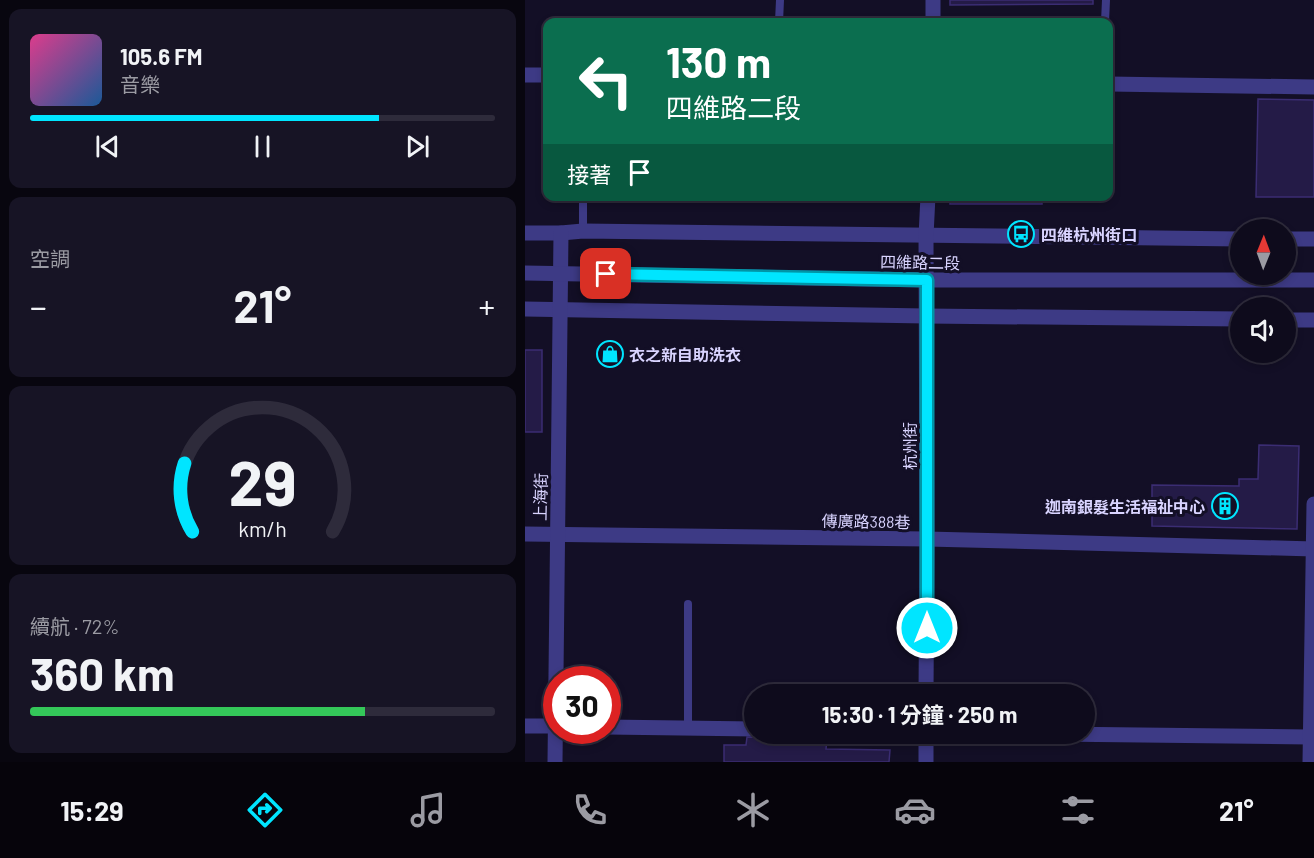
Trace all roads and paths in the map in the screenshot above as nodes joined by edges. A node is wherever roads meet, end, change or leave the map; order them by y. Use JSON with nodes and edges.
{"nodes":[{"id":1,"x":780,"y":0,"type":"edge"},
{"id":2,"x":933,"y":0,"type":"edge"},
{"id":3,"x":1106,"y":0,"type":"edge"},
{"id":4,"x":779,"y":18,"type":"edge"},
{"id":5,"x":933,"y":18,"type":"edge"},
{"id":6,"x":1105,"y":18,"type":"edge"},
{"id":7,"x":525,"y":75,"type":"edge"},
{"id":8,"x":543,"y":75,"type":"edge"},
{"id":9,"x":1113,"y":84,"type":"edge"},
{"id":10,"x":1314,"y":87,"type":"edge"},
{"id":11,"x":583,"y":201,"type":"edge"},
{"id":12,"x":928,"y":201,"type":"edge"},
{"id":13,"x":583,"y":231,"type":"junction"},
{"id":14,"x":525,"y":233,"type":"edge"},
{"id":15,"x":561,"y":233,"type":"junction"},
{"id":16,"x":926,"y":236,"type":"junction"},
{"id":17,"x":1230,"y":239,"type":"edge"},
{"id":18,"x":1296,"y":239,"type":"edge"},
{"id":19,"x":1314,"y":239,"type":"edge"},
{"id":20,"x":525,"y":273,"type":"edge"},
{"id":21,"x":560,"y":274,"type":"junction"},
{"id":22,"x":927,"y":280,"type":"junction"},
{"id":23,"x":1314,"y":280,"type":"edge"},
{"id":24,"x":525,"y":309,"type":"edge"},
{"id":25,"x":560,"y":309,"type":"junction"},
{"id":26,"x":926,"y":316,"type":"junction"},
{"id":27,"x":1230,"y":319,"type":"edge"},
{"id":28,"x":1296,"y":320,"type":"edge"},
{"id":29,"x":1314,"y":320,"type":"edge"},
{"id":30,"x":1314,"y":504,"type":"edge"},
{"id":31,"x":525,"y":534,"type":"edge"},
{"id":32,"x":557,"y":534,"type":"junction"},
{"id":33,"x":927,"y":539,"type":"junction"},
{"id":34,"x":1313,"y":549,"type":"edge"},
{"id":35,"x":688,"y":604,"type":"dead end"},
{"id":36,"x":556,"y":666,"type":"edge"},
{"id":37,"x":926,"y":684,"type":"edge"},
{"id":38,"x":525,"y":726,"type":"edge"},
{"id":39,"x":543,"y":726,"type":"edge"},
{"id":40,"x":621,"y":727,"type":"edge"},
{"id":41,"x":688,"y":728,"type":"junction"},
{"id":42,"x":744,"y":729,"type":"edge"},
{"id":43,"x":1095,"y":734,"type":"edge"},
{"id":44,"x":1310,"y":737,"type":"junction"},
{"id":45,"x":556,"y":744,"type":"edge"},
{"id":46,"x":926,"y":744,"type":"edge"},
{"id":47,"x":555,"y":762,"type":"edge"},
{"id":48,"x":926,"y":762,"type":"edge"},
{"id":49,"x":1310,"y":762,"type":"edge"}],
"edges":[{"from":1,"to":4,"type":"lane"},
{"from":2,"to":5,"type":"street"},
{"from":3,"to":6,"type":"lane"},
{"from":7,"to":8,"type":"street"},
{"from":9,"to":10,"type":"street"},
{"from":11,"to":13,"type":"lane"},
{"from":12,"to":16,"type":"street","name":"杭州街"},
{"from":13,"to":15,"type":"street","name":"四維路二段"},
{"from":13,"to":16,"type":"street","name":"四維路二段"},
{"from":14,"to":15,"type":"street","name":"四維路二段"},
{"from":15,"to":21,"type":"street","name":"上海街"},
{"from":16,"to":17,"type":"street","name":"四維路二段"},
{"from":16,"to":22,"type":"street","name":"杭州街"},
{"from":18,"to":19,"type":"street"},
{"from":20,"to":21,"type":"street","name":"四維路二段"},
{"from":21,"to":22,"type":"street","name":"四維路二段"},
{"from":21,"to":25,"type":"street","name":"上海街"},
{"from":22,"to":23,"type":"street","name":"四維路二段"},
{"from":22,"to":26,"type":"street","name":"杭州街"},
{"from":24,"to":25,"type":"street"},
{"from":25,"to":26,"type":"street"},
{"from":25,"to":32,"type":"street","name":"上海街"},
{"from":26,"to":27,"type":"street"},
{"from":26,"to":33,"type":"street","name":"杭州街"},
{"from":28,"to":29,"type":"street"},
{"from":30,"to":34,"type":"street"},
{"from":31,"to":32,"type":"street","name":"傳廣路388巷"},
{"from":32,"to":33,"type":"street","name":"傳廣路388巷"},
{"from":32,"to":36,"type":"street","name":"上海街"},
{"from":33,"to":34,"type":"street","name":"傳廣路388巷"},
{"from":33,"to":37,"type":"street","name":"杭州街"},
{"from":34,"to":44,"type":"street"},
{"from":35,"to":41,"type":"lane"},
{"from":38,"to":39,"type":"street"},
{"from":40,"to":41,"type":"street"},
{"from":41,"to":42,"type":"street"},
{"from":43,"to":44,"type":"street"},
{"from":44,"to":49,"type":"street"},
{"from":45,"to":47,"type":"street","name":"上海街"},
{"from":46,"to":48,"type":"street"}]}
